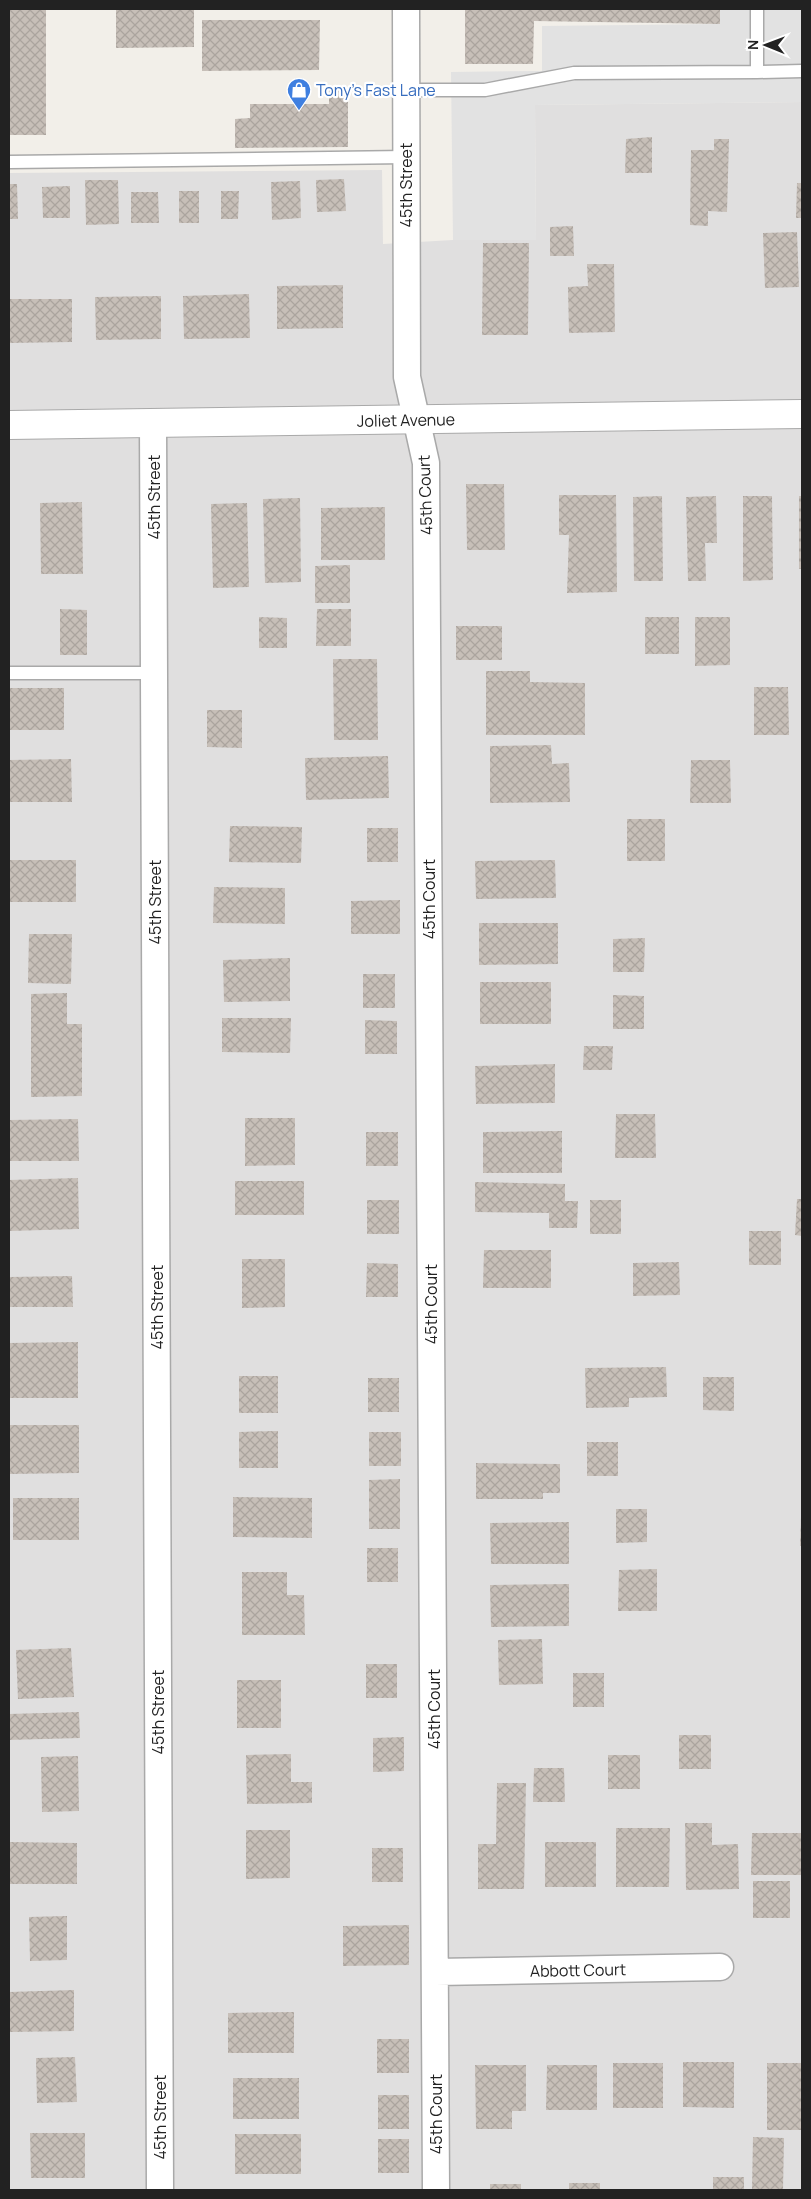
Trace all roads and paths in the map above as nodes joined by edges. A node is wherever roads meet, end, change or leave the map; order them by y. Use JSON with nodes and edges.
{"nodes":[{"id":1,"x":406,"y":9,"type":"edge"},
{"id":2,"x":757,"y":9,"type":"edge"},
{"id":3,"x":802,"y":71,"type":"edge"},
{"id":4,"x":757,"y":72,"type":"junction"},
{"id":5,"x":406,"y":90,"type":"junction"},
{"id":6,"x":406,"y":158,"type":"junction"},
{"id":7,"x":9,"y":162,"type":"edge"},
{"id":8,"x":802,"y":414,"type":"edge"},
{"id":9,"x":417,"y":420,"type":"junction"},
{"id":10,"x":153,"y":423,"type":"junction"},
{"id":11,"x":9,"y":425,"type":"edge"},
{"id":12,"x":154,"y":673,"type":"junction"},
{"id":13,"x":9,"y":674,"type":"edge"},
{"id":14,"x":720,"y":1967,"type":"dead end"},
{"id":15,"x":436,"y":1972,"type":"junction"},
{"id":16,"x":160,"y":2190,"type":"edge"},
{"id":17,"x":436,"y":2190,"type":"edge"}],
"edges":[{"from":1,"to":5,"type":"street","name":"45th Street"},
{"from":2,"to":4,"type":"lane"},
{"from":3,"to":4,"type":"lane"},
{"from":4,"to":5,"type":"lane"},
{"from":5,"to":6,"type":"street","name":"45th Street"},
{"from":6,"to":7,"type":"lane"},
{"from":6,"to":9,"type":"street","name":"45th Street"},
{"from":8,"to":9,"type":"street","name":"Joliet Avenue"},
{"from":9,"to":10,"type":"street","name":"Joliet Avenue"},
{"from":9,"to":15,"type":"street","name":"45th Court"},
{"from":10,"to":11,"type":"street","name":"Joliet Avenue"},
{"from":10,"to":12,"type":"street","name":"45th Street"},
{"from":12,"to":13,"type":"lane"},
{"from":12,"to":16,"type":"street","name":"45th Street"},
{"from":14,"to":15,"type":"street","name":"Abbott Court"},
{"from":15,"to":17,"type":"street","name":"45th Court"}]}
